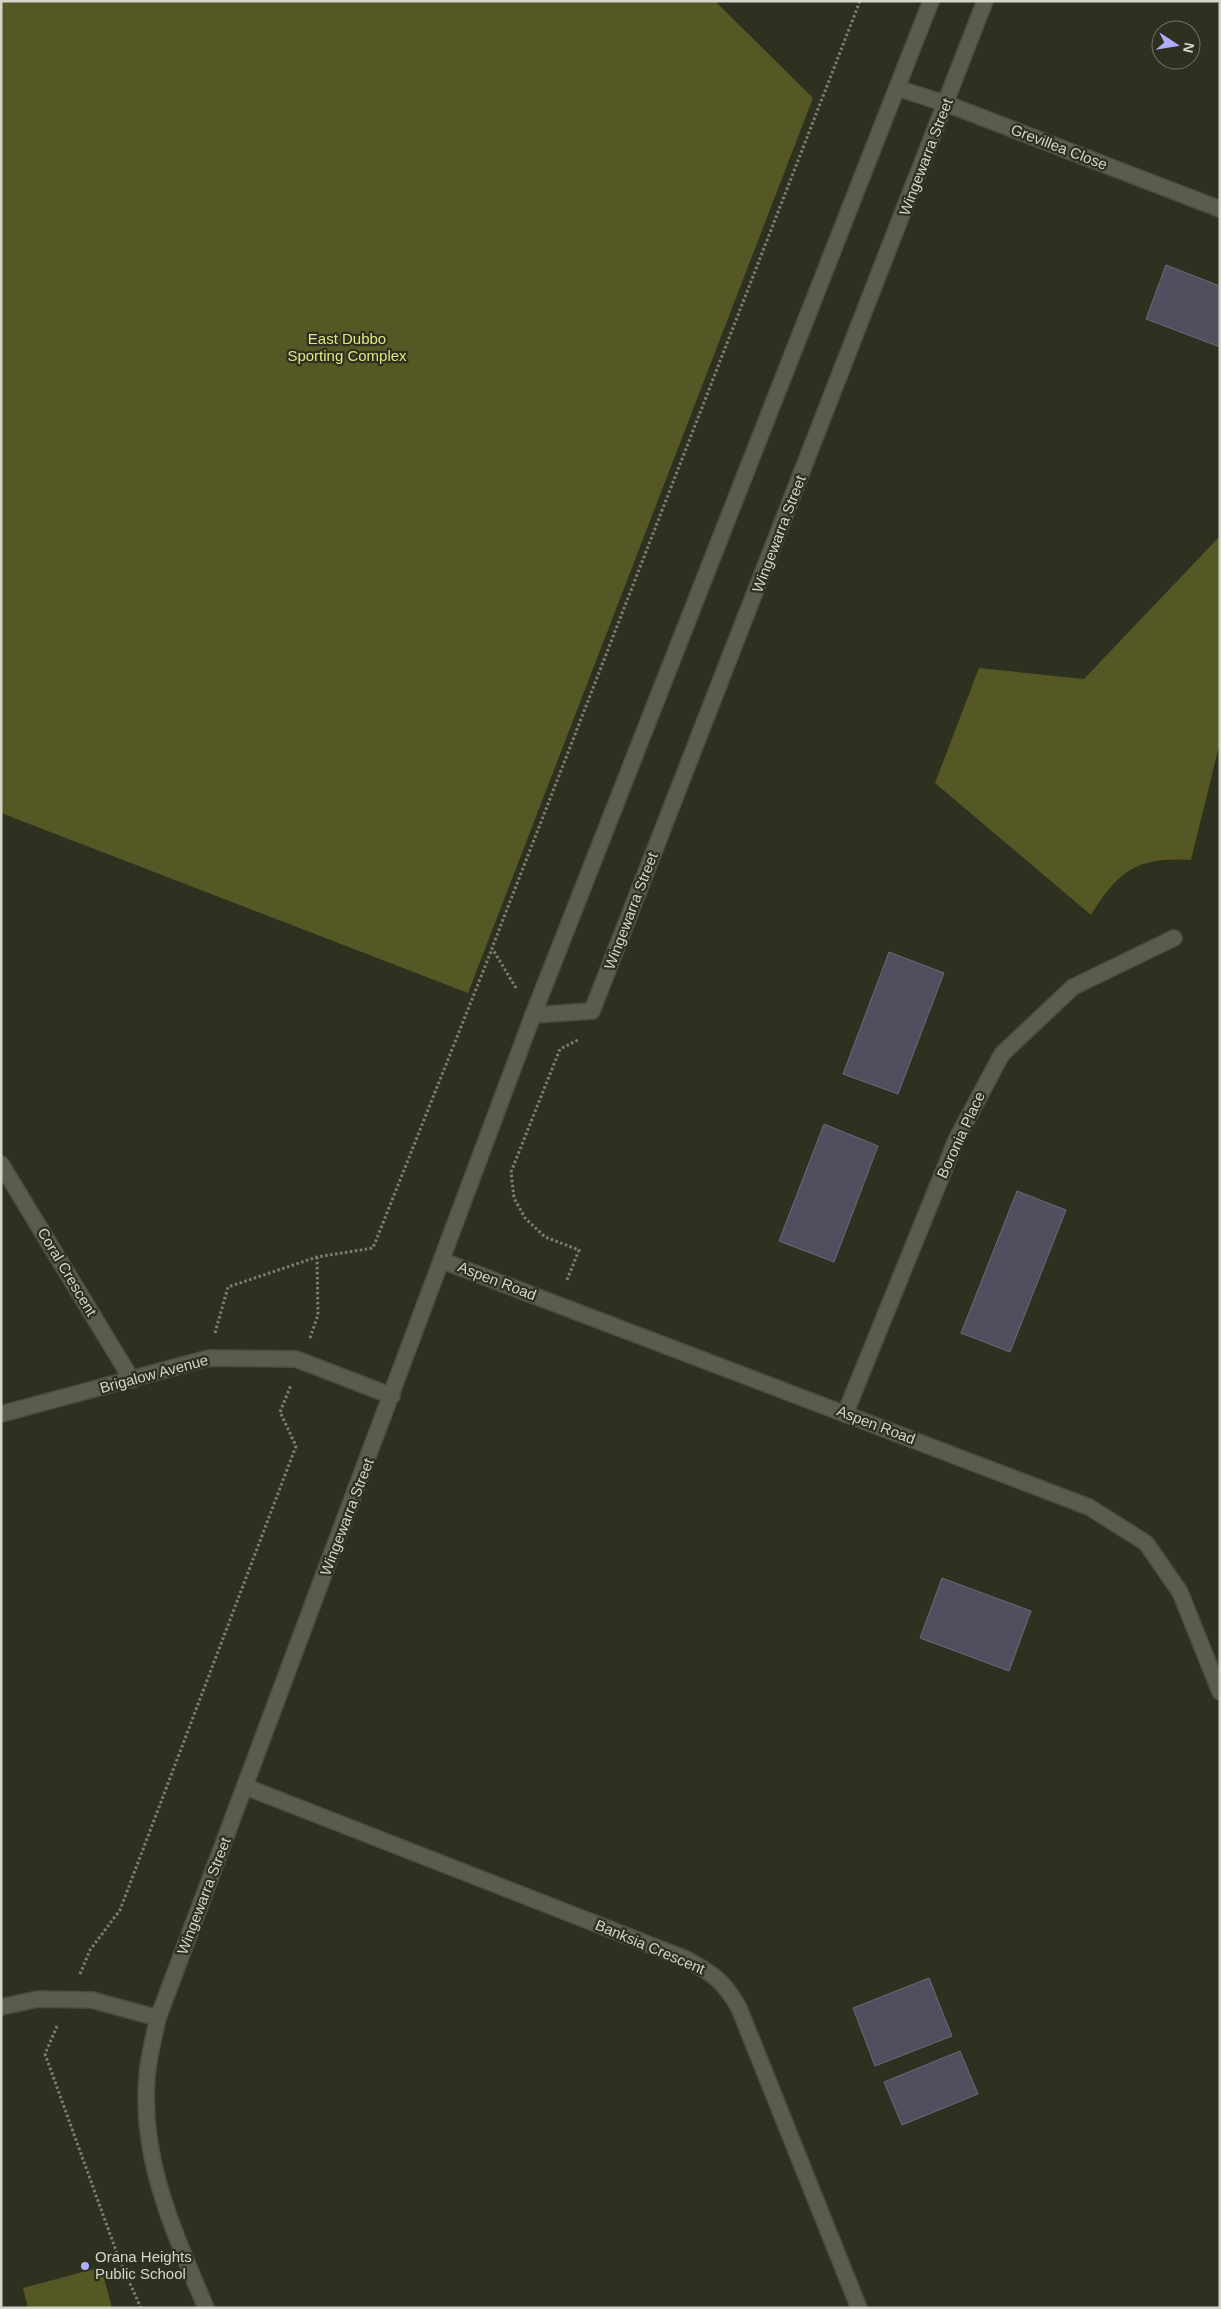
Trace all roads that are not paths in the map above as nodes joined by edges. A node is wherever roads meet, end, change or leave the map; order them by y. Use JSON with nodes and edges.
{"nodes":[{"id":1,"x":931,"y":1,"type":"edge"},
{"id":2,"x":985,"y":1,"type":"edge"},
{"id":3,"x":897,"y":88,"type":"junction"},
{"id":4,"x":947,"y":104,"type":"junction"},
{"id":5,"x":1220,"y":209,"type":"edge"},
{"id":6,"x":1174,"y":938,"type":"dead end"},
{"id":7,"x":533,"y":1015,"type":"junction"},
{"id":8,"x":1,"y":1164,"type":"edge"},
{"id":9,"x":443,"y":1261,"type":"junction"},
{"id":10,"x":132,"y":1380,"type":"junction"},
{"id":11,"x":392,"y":1396,"type":"junction"},
{"id":12,"x":1,"y":1414,"type":"edge"},
{"id":13,"x":846,"y":1414,"type":"junction"},
{"id":14,"x":1220,"y":1692,"type":"edge"},
{"id":15,"x":246,"y":1787,"type":"junction"},
{"id":16,"x":1,"y":2007,"type":"edge"},
{"id":17,"x":158,"y":2018,"type":"junction"},
{"id":18,"x":206,"y":2308,"type":"edge"},
{"id":19,"x":859,"y":2308,"type":"edge"}],
"edges":[{"from":1,"to":3,"type":"street","name":"Wingewarra Street"},
{"from":2,"to":4,"type":"street","name":"Wingewarra Street"},
{"from":3,"to":4,"type":"street","name":"Grevillea Close"},
{"from":3,"to":7,"type":"street","name":"Wingewarra Street"},
{"from":4,"to":5,"type":"street","name":"Grevillea Close"},
{"from":4,"to":7,"type":"street","name":"Wingewarra Street"},
{"from":6,"to":13,"type":"street","name":"Boronia Place"},
{"from":7,"to":9,"type":"street","name":"Wingewarra Street"},
{"from":8,"to":10,"type":"street","name":"Coral Crescent"},
{"from":9,"to":11,"type":"street","name":"Wingewarra Street"},
{"from":9,"to":13,"type":"street","name":"Aspen Road"},
{"from":10,"to":11,"type":"street","name":"Brigalow Avenue"},
{"from":10,"to":12,"type":"street","name":"Brigalow Avenue"},
{"from":11,"to":15,"type":"street","name":"Wingewarra Street"},
{"from":13,"to":14,"type":"street","name":"Aspen Road"},
{"from":15,"to":17,"type":"street","name":"Wingewarra Street"},
{"from":15,"to":19,"type":"street","name":"Banksia Crescent"},
{"from":16,"to":17,"type":"street"},
{"from":17,"to":18,"type":"street","name":"Wingewarra Street"}]}
